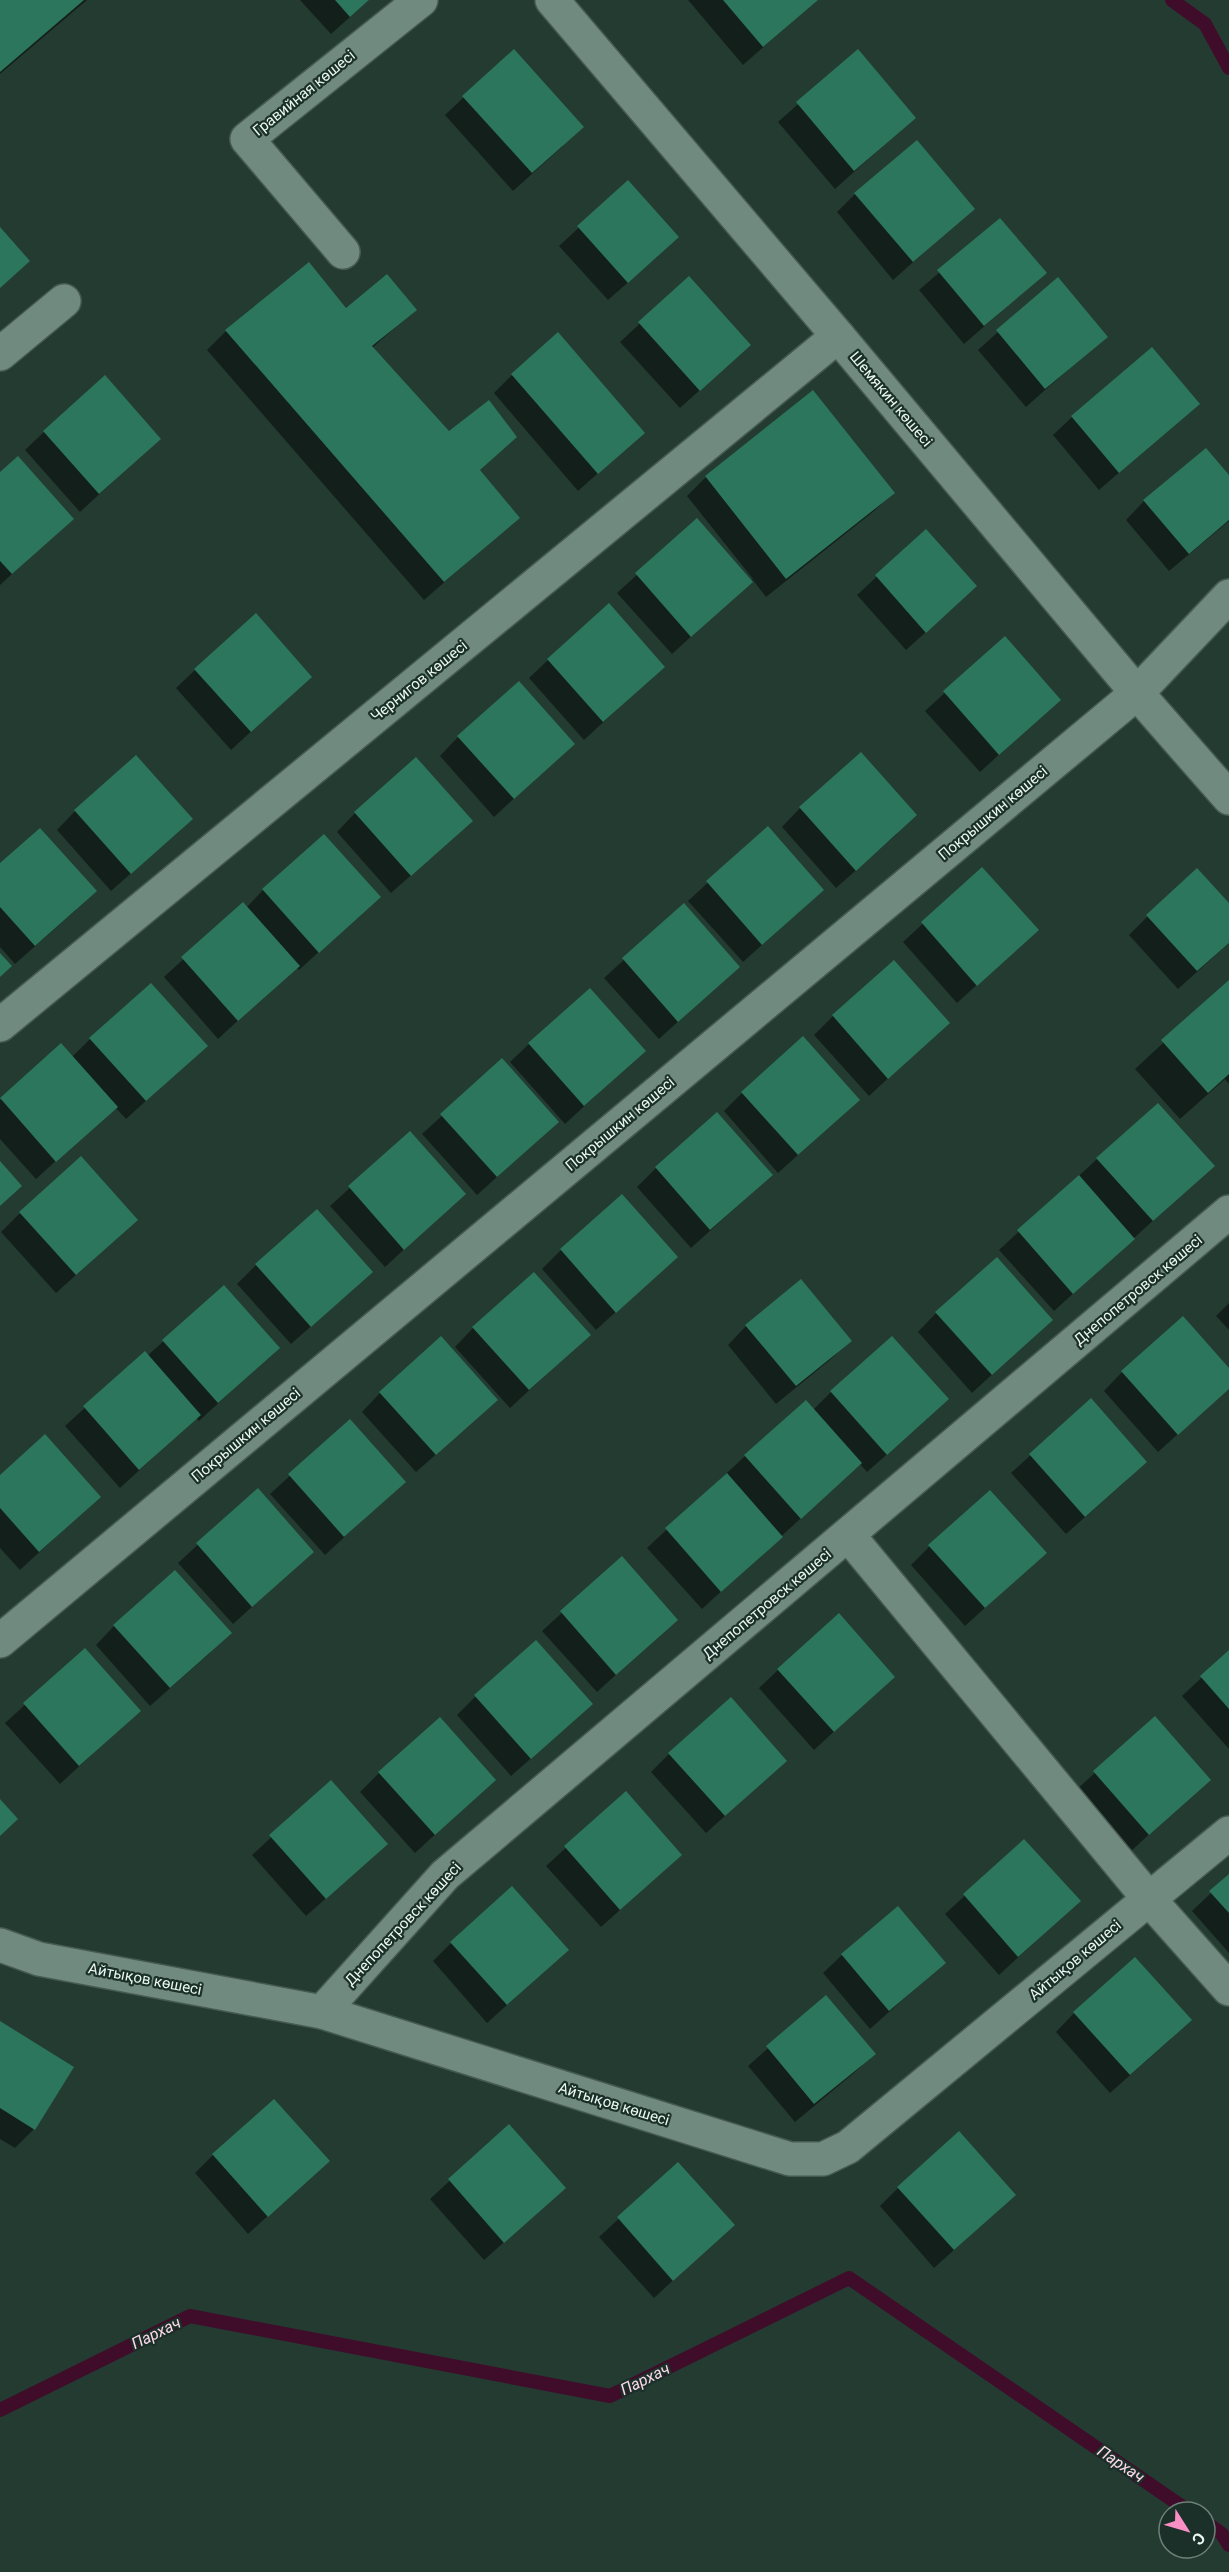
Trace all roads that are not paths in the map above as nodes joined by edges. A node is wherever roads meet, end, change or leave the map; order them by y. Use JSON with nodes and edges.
{"nodes":[{"id":1,"x":421,"y":0,"type":"edge"},
{"id":2,"x":552,"y":0,"type":"edge"},
{"id":3,"x":343,"y":252,"type":"dead end"},
{"id":4,"x":64,"y":301,"type":"dead end"},
{"id":5,"x":838,"y":336,"type":"junction"},
{"id":6,"x":0,"y":354,"type":"edge"},
{"id":7,"x":1229,"y":596,"type":"edge"},
{"id":8,"x":1137,"y":693,"type":"junction"},
{"id":9,"x":1229,"y":798,"type":"edge"},
{"id":10,"x":0,"y":1025,"type":"edge"},
{"id":11,"x":1229,"y":1212,"type":"edge"},
{"id":12,"x":849,"y":1536,"type":"junction"},
{"id":13,"x":0,"y":1641,"type":"edge"},
{"id":14,"x":1229,"y":1833,"type":"edge"},
{"id":15,"x":1149,"y":1899,"type":"junction"},
{"id":16,"x":0,"y":1945,"type":"edge"},
{"id":17,"x":1229,"y":1989,"type":"edge"},
{"id":18,"x":322,"y":2012,"type":"junction"}],
"edges":[{"from":1,"to":3,"type":"street","name":"Гравийная көшесі"},
{"from":2,"to":5,"type":"street","name":"Шемякин көшесі"},
{"from":4,"to":6,"type":"street"},
{"from":5,"to":8,"type":"street","name":"Шемякин көшесі"},
{"from":5,"to":10,"type":"street","name":"Чернигов көшесі"},
{"from":7,"to":8,"type":"street","name":"Покрышкин көшесі"},
{"from":8,"to":9,"type":"street","name":"Шемякин көшесі"},
{"from":8,"to":13,"type":"street","name":"Покрышкин көшесі"},
{"from":11,"to":12,"type":"street","name":"Днепопетровск көшесі"},
{"from":12,"to":15,"type":"street"},
{"from":12,"to":18,"type":"street","name":"Днепопетровск көшесі"},
{"from":14,"to":15,"type":"street","name":"Айтықов көшесі"},
{"from":15,"to":17,"type":"street"},
{"from":15,"to":18,"type":"street","name":"Айтықов көшесі"},
{"from":16,"to":18,"type":"street","name":"Айтықов көшесі"}]}
